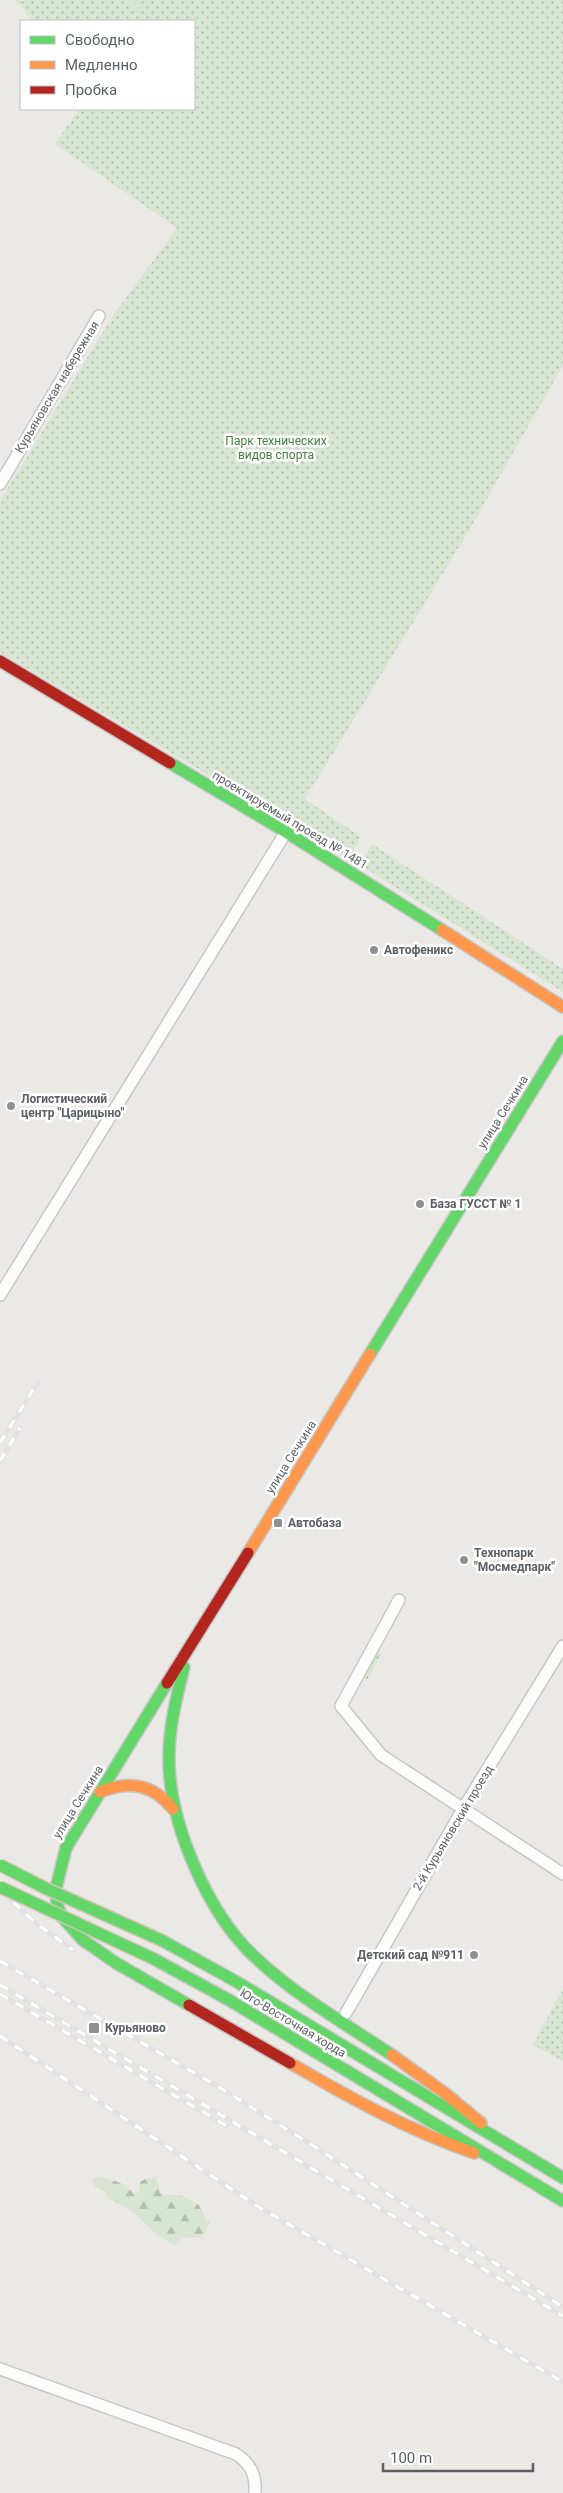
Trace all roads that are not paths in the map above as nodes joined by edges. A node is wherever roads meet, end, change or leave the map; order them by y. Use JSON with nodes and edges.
{"nodes":[{"id":1,"x":99,"y":316,"type":"dead end"},
{"id":2,"x":0,"y":484,"type":"edge"},
{"id":3,"x":0,"y":661,"type":"edge"},
{"id":4,"x":286,"y":832,"type":"junction"},
{"id":5,"x":563,"y":1007,"type":"edge"},
{"id":6,"x":563,"y":1041,"type":"edge"},
{"id":7,"x":0,"y":1295,"type":"edge"},
{"id":8,"x":399,"y":1600,"type":"dead end"},
{"id":9,"x":563,"y":1646,"type":"edge"},
{"id":10,"x":188,"y":1650,"type":"junction"},
{"id":11,"x":100,"y":1792,"type":"junction"},
{"id":12,"x":463,"y":1809,"type":"junction"},
{"id":13,"x":174,"y":1811,"type":"junction"},
{"id":14,"x":0,"y":1865,"type":"edge"},
{"id":15,"x":563,"y":1874,"type":"edge"},
{"id":16,"x":0,"y":1887,"type":"edge"},
{"id":17,"x":346,"y":2012,"type":"dead end"},
{"id":18,"x":502,"y":2141,"type":"junction"},
{"id":19,"x":493,"y":2159,"type":"junction"},
{"id":20,"x":563,"y":2178,"type":"edge"},
{"id":21,"x":563,"y":2201,"type":"edge"},
{"id":22,"x":0,"y":2369,"type":"edge"},
{"id":23,"x":255,"y":2493,"type":"edge"}],
"edges":[{"from":1,"to":2,"type":"street","name":"Курьяновская набережная"},
{"from":3,"to":4,"type":"street","name":"проектируемый проезд № 1481"},
{"from":4,"to":5,"type":"street","name":"проектируемый проезд № 1481"},
{"from":4,"to":7,"type":"street"},
{"from":6,"to":10,"type":"street","name":"улица Сечкина"},
{"from":8,"to":12,"type":"street"},
{"from":9,"to":12,"type":"street","name":"2-й Курьяновский проезд"},
{"from":10,"to":11,"type":"street","name":"улица Сечкина"},
{"from":10,"to":13,"type":"street"},
{"from":11,"to":13,"type":"street"},
{"from":11,"to":19,"type":"street","name":"улица Сечкина"},
{"from":12,"to":15,"type":"street"},
{"from":12,"to":17,"type":"street","name":"2-й Курьяновский проезд"},
{"from":13,"to":18,"type":"street"},
{"from":14,"to":18,"type":"street","name":"Юго-Восточная хорда","bridge":true},
{"from":16,"to":19,"type":"street","name":"Юго-Восточная хорда","bridge":true},
{"from":18,"to":20,"type":"street","name":"Юго-Восточная хорда"},
{"from":19,"to":21,"type":"street","name":"Юго-Восточная хорда"},
{"from":22,"to":23,"type":"street"}]}
